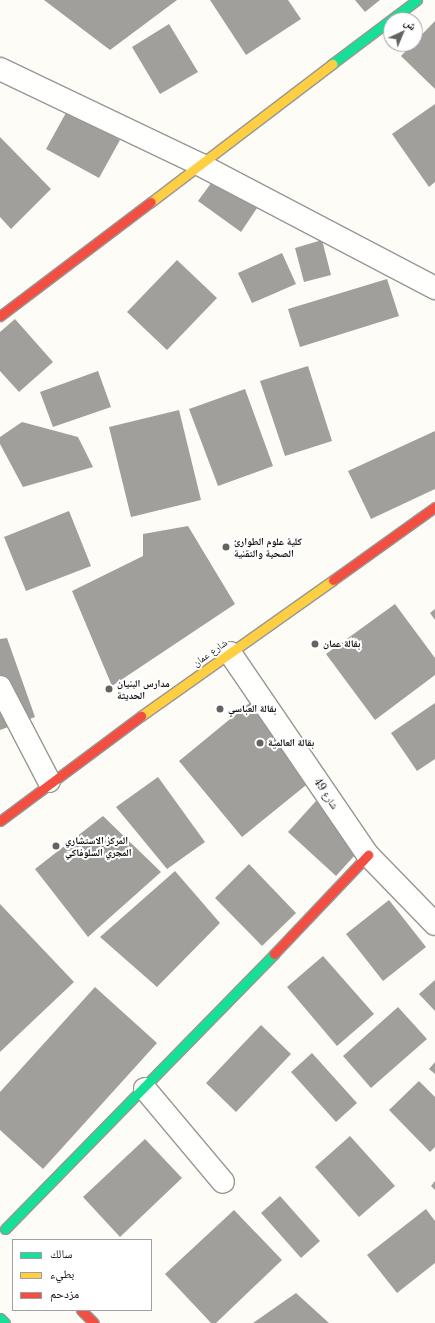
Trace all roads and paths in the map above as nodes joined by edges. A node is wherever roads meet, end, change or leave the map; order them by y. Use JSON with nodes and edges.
{"nodes":[{"id":1,"x":417,"y":0,"type":"edge"},
{"id":2,"x":0,"y":69,"type":"edge"},
{"id":3,"x":199,"y":164,"type":"junction"},
{"id":4,"x":435,"y":288,"type":"edge"},
{"id":5,"x":0,"y":316,"type":"edge"},
{"id":6,"x":435,"y":507,"type":"edge"},
{"id":7,"x":230,"y":653,"type":"junction"},
{"id":8,"x":0,"y":687,"type":"edge"},
{"id":9,"x":48,"y":780,"type":"junction"},
{"id":10,"x":0,"y":821,"type":"edge"},
{"id":11,"x":368,"y":855,"type":"junction"},
{"id":12,"x":435,"y":924,"type":"edge"},
{"id":13,"x":145,"y":1089,"type":"junction"},
{"id":14,"x":223,"y":1182,"type":"dead end"},
{"id":15,"x":2,"y":1227,"type":"edge"},
{"id":16,"x":14,"y":1239,"type":"edge"},
{"id":17,"x":82,"y":1311,"type":"edge"},
{"id":18,"x":0,"y":1318,"type":"edge"},
{"id":19,"x":5,"y":1323,"type":"edge"},
{"id":20,"x":94,"y":1323,"type":"edge"}],
"edges":[{"from":1,"to":3,"type":"street"},
{"from":2,"to":3,"type":"street"},
{"from":3,"to":4,"type":"street"},
{"from":3,"to":5,"type":"street"},
{"from":6,"to":7,"type":"street","name":"شارع عمان"},
{"from":7,"to":9,"type":"street","name":"شارع عمان"},
{"from":7,"to":11,"type":"street","name":"شارع 49"},
{"from":8,"to":9,"type":"street"},
{"from":9,"to":10,"type":"street","name":"شارع عمان"},
{"from":11,"to":12,"type":"street","name":"شارع 49"},
{"from":11,"to":13,"type":"street"},
{"from":13,"to":14,"type":"street"},
{"from":13,"to":15,"type":"street"},
{"from":15,"to":16,"type":"street"},
{"from":17,"to":20,"type":"street"},
{"from":18,"to":19,"type":"street"}]}
